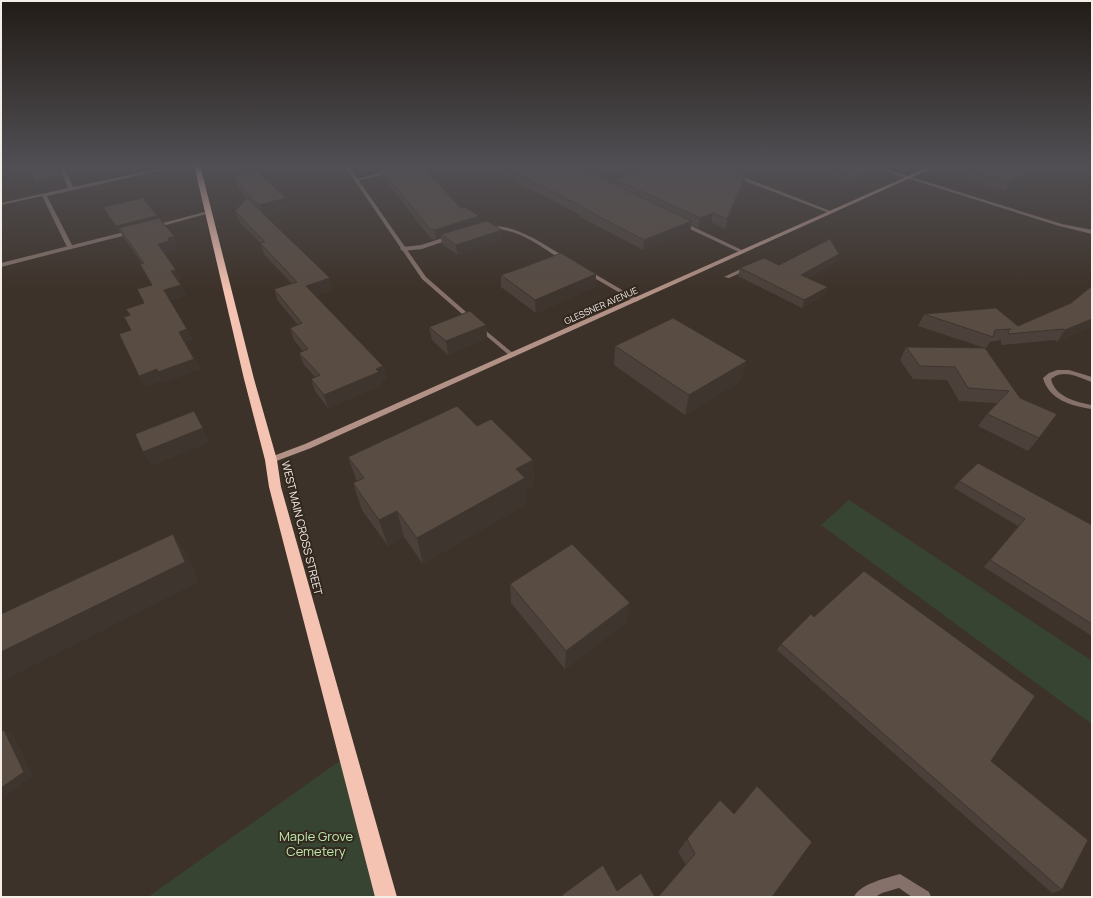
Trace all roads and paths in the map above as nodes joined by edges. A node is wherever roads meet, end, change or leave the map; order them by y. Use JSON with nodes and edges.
{"nodes":[{"id":1,"x":50,"y":207,"type":"edge"},
{"id":2,"x":207,"y":207,"type":"edge"},
{"id":3,"x":375,"y":207,"type":"edge"},
{"id":4,"x":818,"y":207,"type":"edge"},
{"id":5,"x":843,"y":207,"type":"edge"},
{"id":6,"x":1002,"y":207,"type":"edge"},
{"id":7,"x":208,"y":212,"type":"junction"},
{"id":8,"x":831,"y":212,"type":"junction"},
{"id":9,"x":678,"y":221,"type":"edge"},
{"id":10,"x":146,"y":228,"type":"edge"},
{"id":11,"x":139,"y":230,"type":"edge"},
{"id":12,"x":474,"y":230,"type":"edge"},
{"id":13,"x":1092,"y":232,"type":"edge"},
{"id":14,"x":459,"y":235,"type":"edge"},
{"id":15,"x":70,"y":247,"type":"junction"},
{"id":16,"x":404,"y":249,"type":"junction"},
{"id":17,"x":743,"y":252,"type":"junction"},
{"id":18,"x":573,"y":264,"type":"edge"},
{"id":19,"x":755,"y":264,"type":"edge"},
{"id":20,"x":1,"y":265,"type":"edge"},
{"id":21,"x":579,"y":268,"type":"edge"},
{"id":22,"x":728,"y":277,"type":"dead end"},
{"id":23,"x":636,"y":300,"type":"junction"},
{"id":24,"x":512,"y":355,"type":"junction"},
{"id":25,"x":1092,"y":380,"type":"edge"},
{"id":26,"x":1092,"y":407,"type":"edge"},
{"id":27,"x":270,"y":460,"type":"junction"},
{"id":28,"x":386,"y":897,"type":"edge"},
{"id":29,"x":861,"y":897,"type":"edge"},
{"id":30,"x":924,"y":897,"type":"edge"}],
"edges":[{"from":1,"to":15,"type":"street"},
{"from":2,"to":7,"type":"highway","name":"WEST MAIN CROSS STREET"},
{"from":3,"to":16,"type":"street"},
{"from":4,"to":8,"type":"street"},
{"from":5,"to":8,"type":"street","name":"GLESSNER AVENUE"},
{"from":6,"to":13,"type":"street"},
{"from":7,"to":10,"type":"street"},
{"from":7,"to":27,"type":"highway","name":"WEST MAIN CROSS STREET"},
{"from":8,"to":17,"type":"street","name":"GLESSNER AVENUE"},
{"from":9,"to":17,"type":"street"},
{"from":11,"to":15,"type":"street"},
{"from":12,"to":18,"type":"street"},
{"from":14,"to":16,"type":"street"},
{"from":15,"to":20,"type":"street"},
{"from":16,"to":24,"type":"street"},
{"from":17,"to":23,"type":"street","name":"GLESSNER AVENUE"},
{"from":19,"to":22,"type":"street"},
{"from":21,"to":23,"type":"street"},
{"from":23,"to":24,"type":"street","name":"GLESSNER AVENUE"},
{"from":24,"to":27,"type":"street","name":"GLESSNER AVENUE"},
{"from":25,"to":26,"type":"street"},
{"from":27,"to":28,"type":"highway","name":"WEST MAIN CROSS STREET"},
{"from":29,"to":30,"type":"street"}]}
